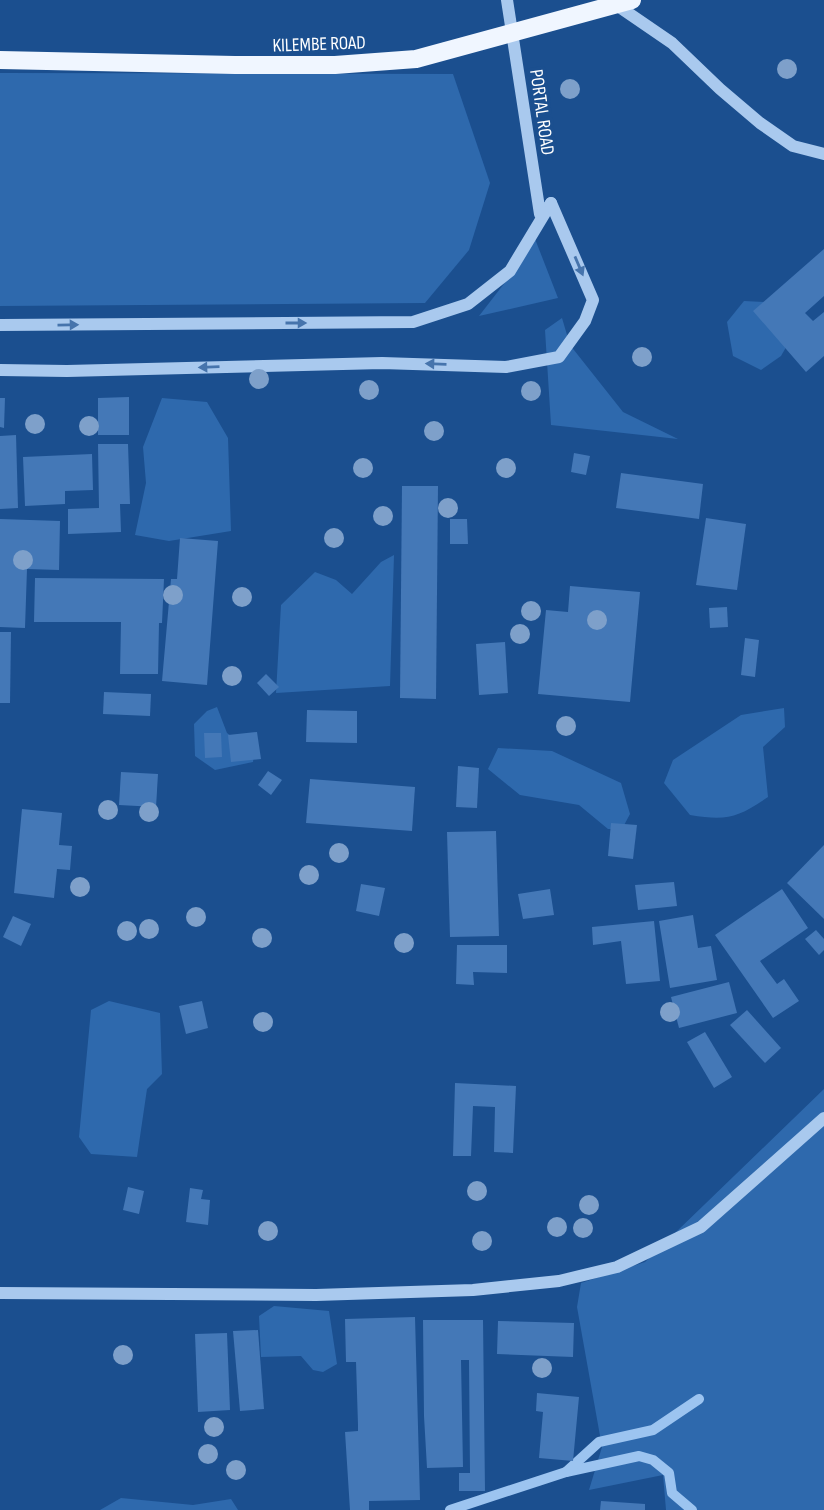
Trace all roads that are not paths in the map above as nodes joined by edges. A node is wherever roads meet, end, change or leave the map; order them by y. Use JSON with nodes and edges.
{"nodes":[{"id":1,"x":507,"y":0,"type":"edge"},
{"id":2,"x":625,"y":3,"type":"edge"},
{"id":3,"x":512,"y":32,"type":"junction"},
{"id":4,"x":0,"y":60,"type":"edge"},
{"id":5,"x":824,"y":153,"type":"edge"},
{"id":6,"x":551,"y":204,"type":"junction"},
{"id":7,"x":0,"y":326,"type":"edge"},
{"id":8,"x":0,"y":370,"type":"edge"},
{"id":9,"x":824,"y":1118,"type":"edge"},
{"id":10,"x":0,"y":1293,"type":"edge"}],
"edges":[{"from":1,"to":3,"type":"street","name":"PORTAL ROAD"},
{"from":2,"to":3,"type":"main road","name":"KILEMBE ROAD"},
{"from":2,"to":5,"type":"street"},
{"from":3,"to":4,"type":"main road","name":"KILEMBE ROAD"},
{"from":3,"to":6,"type":"street","name":"PORTAL ROAD"},
{"from":7,"to":6,"type":"street","one_way":true},
{"from":6,"to":8,"type":"street","one_way":true},
{"from":9,"to":10,"type":"street"}]}
